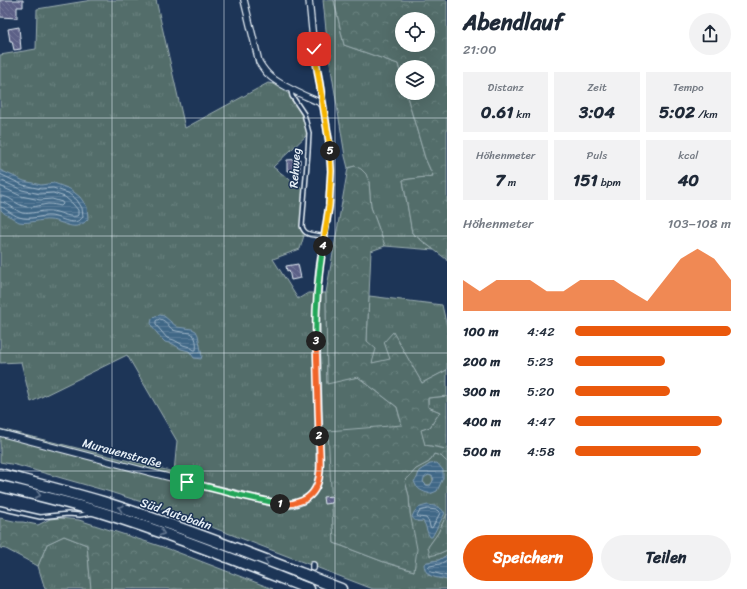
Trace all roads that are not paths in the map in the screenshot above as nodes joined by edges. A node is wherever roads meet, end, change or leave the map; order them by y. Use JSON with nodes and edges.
{"nodes":[{"id":1,"x":244,"y":0,"type":"edge"},
{"id":2,"x":309,"y":0,"type":"edge"},
{"id":3,"x":292,"y":89,"type":"junction"},
{"id":4,"x":323,"y":104,"type":"junction"},
{"id":5,"x":324,"y":236,"type":"junction"},
{"id":6,"x":0,"y":433,"type":"edge"},
{"id":7,"x":0,"y":474,"type":"edge"},
{"id":8,"x":0,"y":486,"type":"edge"},
{"id":9,"x":0,"y":508,"type":"edge"},
{"id":10,"x":100,"y":512,"type":"junction"},
{"id":11,"x":306,"y":588,"type":"edge"},
{"id":12,"x":341,"y":589,"type":"edge"}],
"edges":[{"from":1,"to":3,"type":"street"},
{"from":2,"to":4,"type":"street","name":"Murauenstraße"},
{"from":3,"to":4,"type":"street"},
{"from":3,"to":5,"type":"lane","name":"Rehweg"},
{"from":4,"to":5,"type":"street","name":"Murauenstraße"},
{"from":5,"to":6,"type":"street","name":"Murauenstraße"},
{"from":12,"to":7,"type":"highway","name":"Süd Autobahn","one_way":true,"bridge":true},
{"from":8,"to":10,"type":"highway","name":"Süd Autobahn","one_way":true},
{"from":9,"to":10,"type":"lane"},
{"from":10,"to":11,"type":"highway","name":"Süd Autobahn","one_way":true}]}
